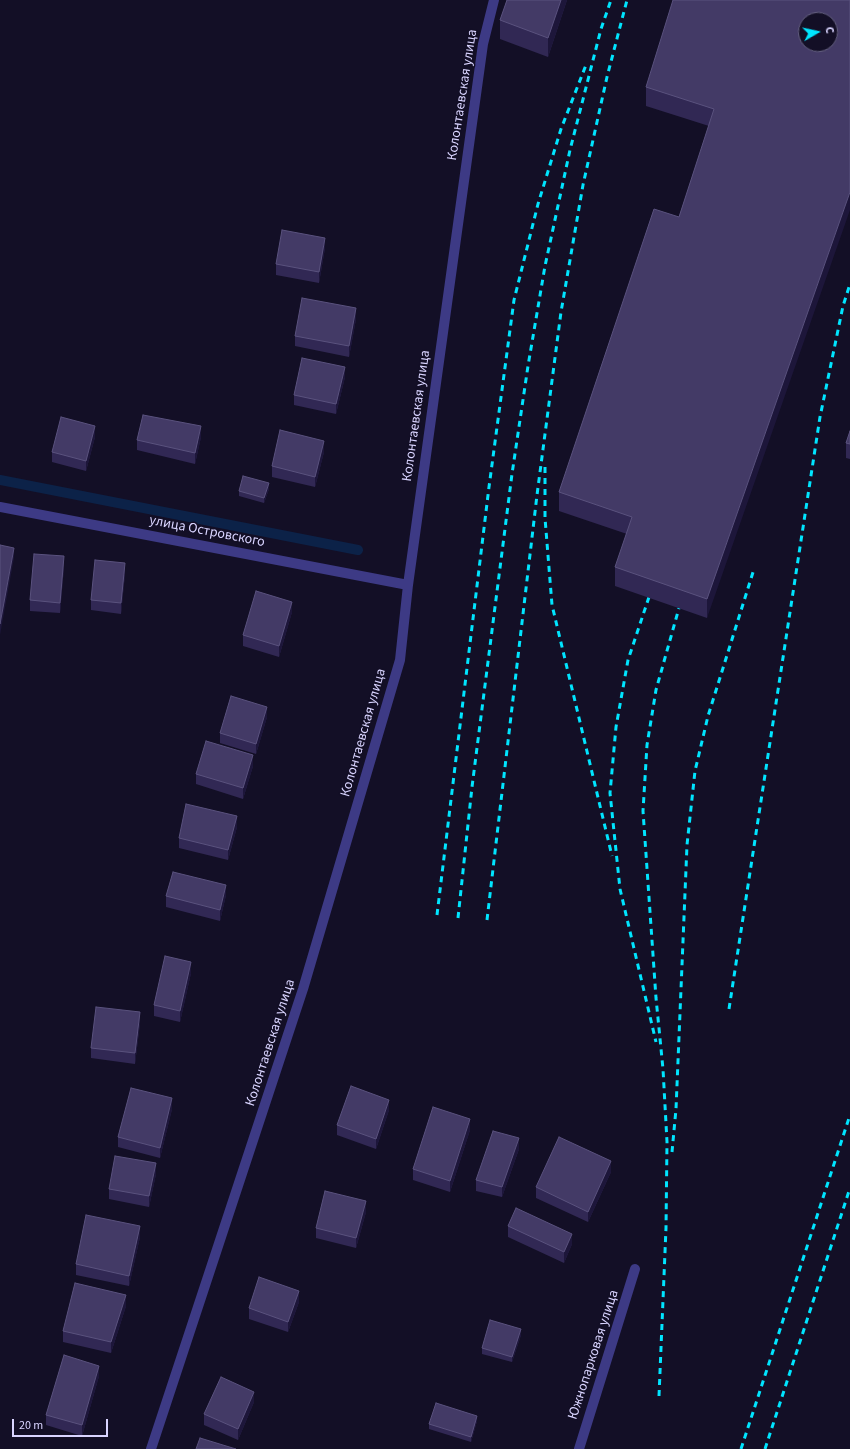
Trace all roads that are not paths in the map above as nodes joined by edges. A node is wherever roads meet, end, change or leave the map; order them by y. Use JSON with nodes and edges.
{"nodes":[{"id":1,"x":494,"y":0,"type":"edge"},
{"id":2,"x":0,"y":507,"type":"edge"},
{"id":3,"x":408,"y":585,"type":"junction"},
{"id":4,"x":635,"y":1269,"type":"dead end"},
{"id":5,"x":151,"y":1449,"type":"edge"},
{"id":6,"x":579,"y":1449,"type":"edge"}],
"edges":[{"from":1,"to":3,"type":"street","name":"Колонтаевская улица"},
{"from":2,"to":3,"type":"street","name":"улица Островского"},
{"from":3,"to":5,"type":"street","name":"Колонтаевская улица"},
{"from":4,"to":6,"type":"street","name":"Южнопарковая улица"}]}
